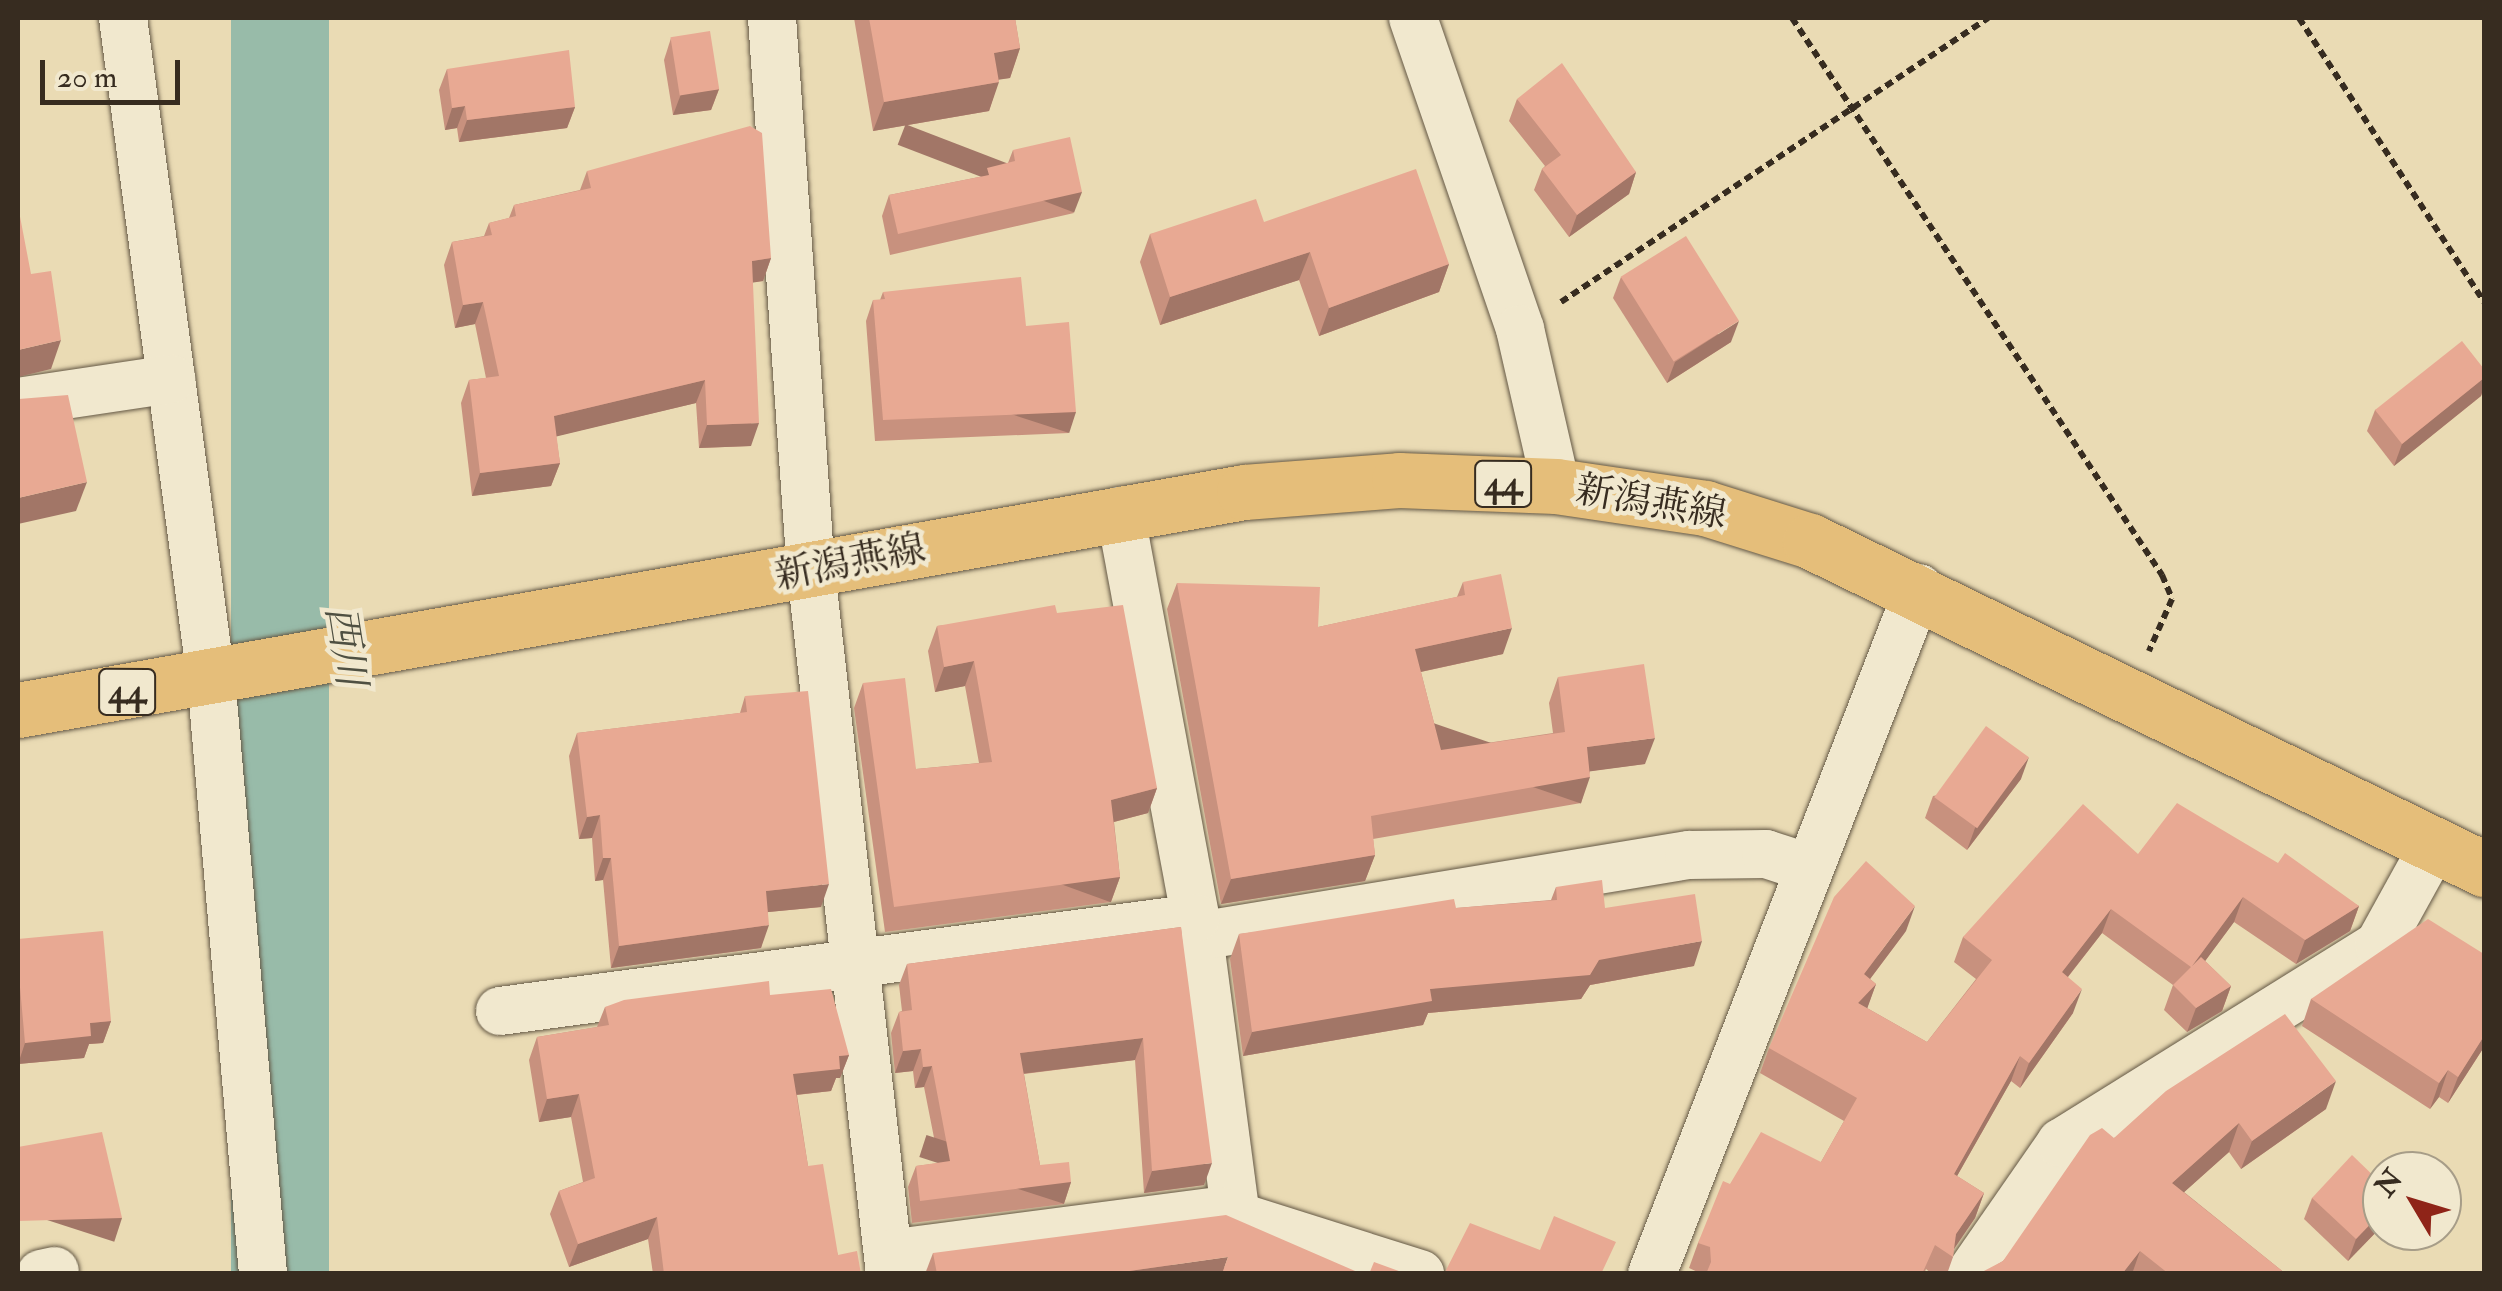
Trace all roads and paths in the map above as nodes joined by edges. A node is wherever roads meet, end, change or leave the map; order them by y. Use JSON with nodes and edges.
{"nodes":[{"id":1,"x":123,"y":18,"type":"edge"},
{"id":2,"x":772,"y":18,"type":"edge"},
{"id":3,"x":1412,"y":18,"type":"edge"},
{"id":4,"x":1792,"y":18,"type":"edge"},
{"id":5,"x":1988,"y":18,"type":"edge"},
{"id":6,"x":2299,"y":18,"type":"edge"},
{"id":7,"x":1852,"y":107,"type":"junction"},
{"id":8,"x":2484,"y":302,"type":"edge"},
{"id":9,"x":1520,"y":329,"type":"junction"},
{"id":10,"x":171,"y":378,"type":"junction"},
{"id":11,"x":18,"y":402,"type":"edge"},
{"id":12,"x":1556,"y":486,"type":"junction"},
{"id":13,"x":1120,"y":511,"type":"junction"},
{"id":14,"x":810,"y":571,"type":"junction"},
{"id":15,"x":1919,"y":588,"type":"junction"},
{"id":16,"x":224,"y":676,"type":"junction"},
{"id":17,"x":2126,"y":692,"type":"junction"},
{"id":18,"x":18,"y":710,"type":"edge"},
{"id":19,"x":2433,"y":846,"type":"junction"},
{"id":20,"x":1804,"y":866,"type":"junction"},
{"id":21,"x":2484,"y":868,"type":"edge"},
{"id":22,"x":1198,"y":927,"type":"junction"},
{"id":23,"x":855,"y":960,"type":"junction"},
{"id":24,"x":500,"y":1012,"type":"dead end"},
{"id":25,"x":1236,"y":1216,"type":"junction"},
{"id":26,"x":889,"y":1264,"type":"edge"},
{"id":27,"x":263,"y":1274,"type":"edge"},
{"id":28,"x":1420,"y":1274,"type":"edge"},
{"id":29,"x":1652,"y":1274,"type":"edge"},
{"id":30,"x":1970,"y":1274,"type":"edge"}],
"edges":[{"from":1,"to":10,"type":"street"},
{"from":2,"to":14,"type":"street"},
{"from":3,"to":9,"type":"street"},
{"from":4,"to":7,"type":"path"},
{"from":5,"to":7,"type":"path"},
{"from":6,"to":8,"type":"path"},
{"from":7,"to":9,"type":"path"},
{"from":7,"to":17,"type":"path"},
{"from":9,"to":12,"type":"street"},
{"from":10,"to":11,"type":"street"},
{"from":10,"to":16,"type":"street"},
{"from":12,"to":13,"type":"main road","name":"新潟燕線","number":"44"},
{"from":12,"to":15,"type":"main road","name":"新潟燕線","number":"44"},
{"from":13,"to":14,"type":"main road","name":"新潟燕線","number":"44"},
{"from":13,"to":22,"type":"street"},
{"from":14,"to":16,"type":"main road","name":"新潟燕線","number":"44"},
{"from":14,"to":23,"type":"street"},
{"from":15,"to":17,"type":"main road","name":"新潟燕線","number":"44"},
{"from":15,"to":20,"type":"street"},
{"from":16,"to":18,"type":"main road","number":"44"},
{"from":16,"to":27,"type":"street"},
{"from":17,"to":19,"type":"main road","name":"新潟燕線","number":"44"},
{"from":19,"to":21,"type":"main road","name":"新潟燕線","number":"44"},
{"from":19,"to":30,"type":"street"},
{"from":20,"to":22,"type":"street"},
{"from":20,"to":29,"type":"street"},
{"from":22,"to":23,"type":"street"},
{"from":22,"to":25,"type":"street"},
{"from":23,"to":24,"type":"street"},
{"from":23,"to":26,"type":"street"},
{"from":25,"to":26,"type":"street"},
{"from":25,"to":28,"type":"street"}]}
